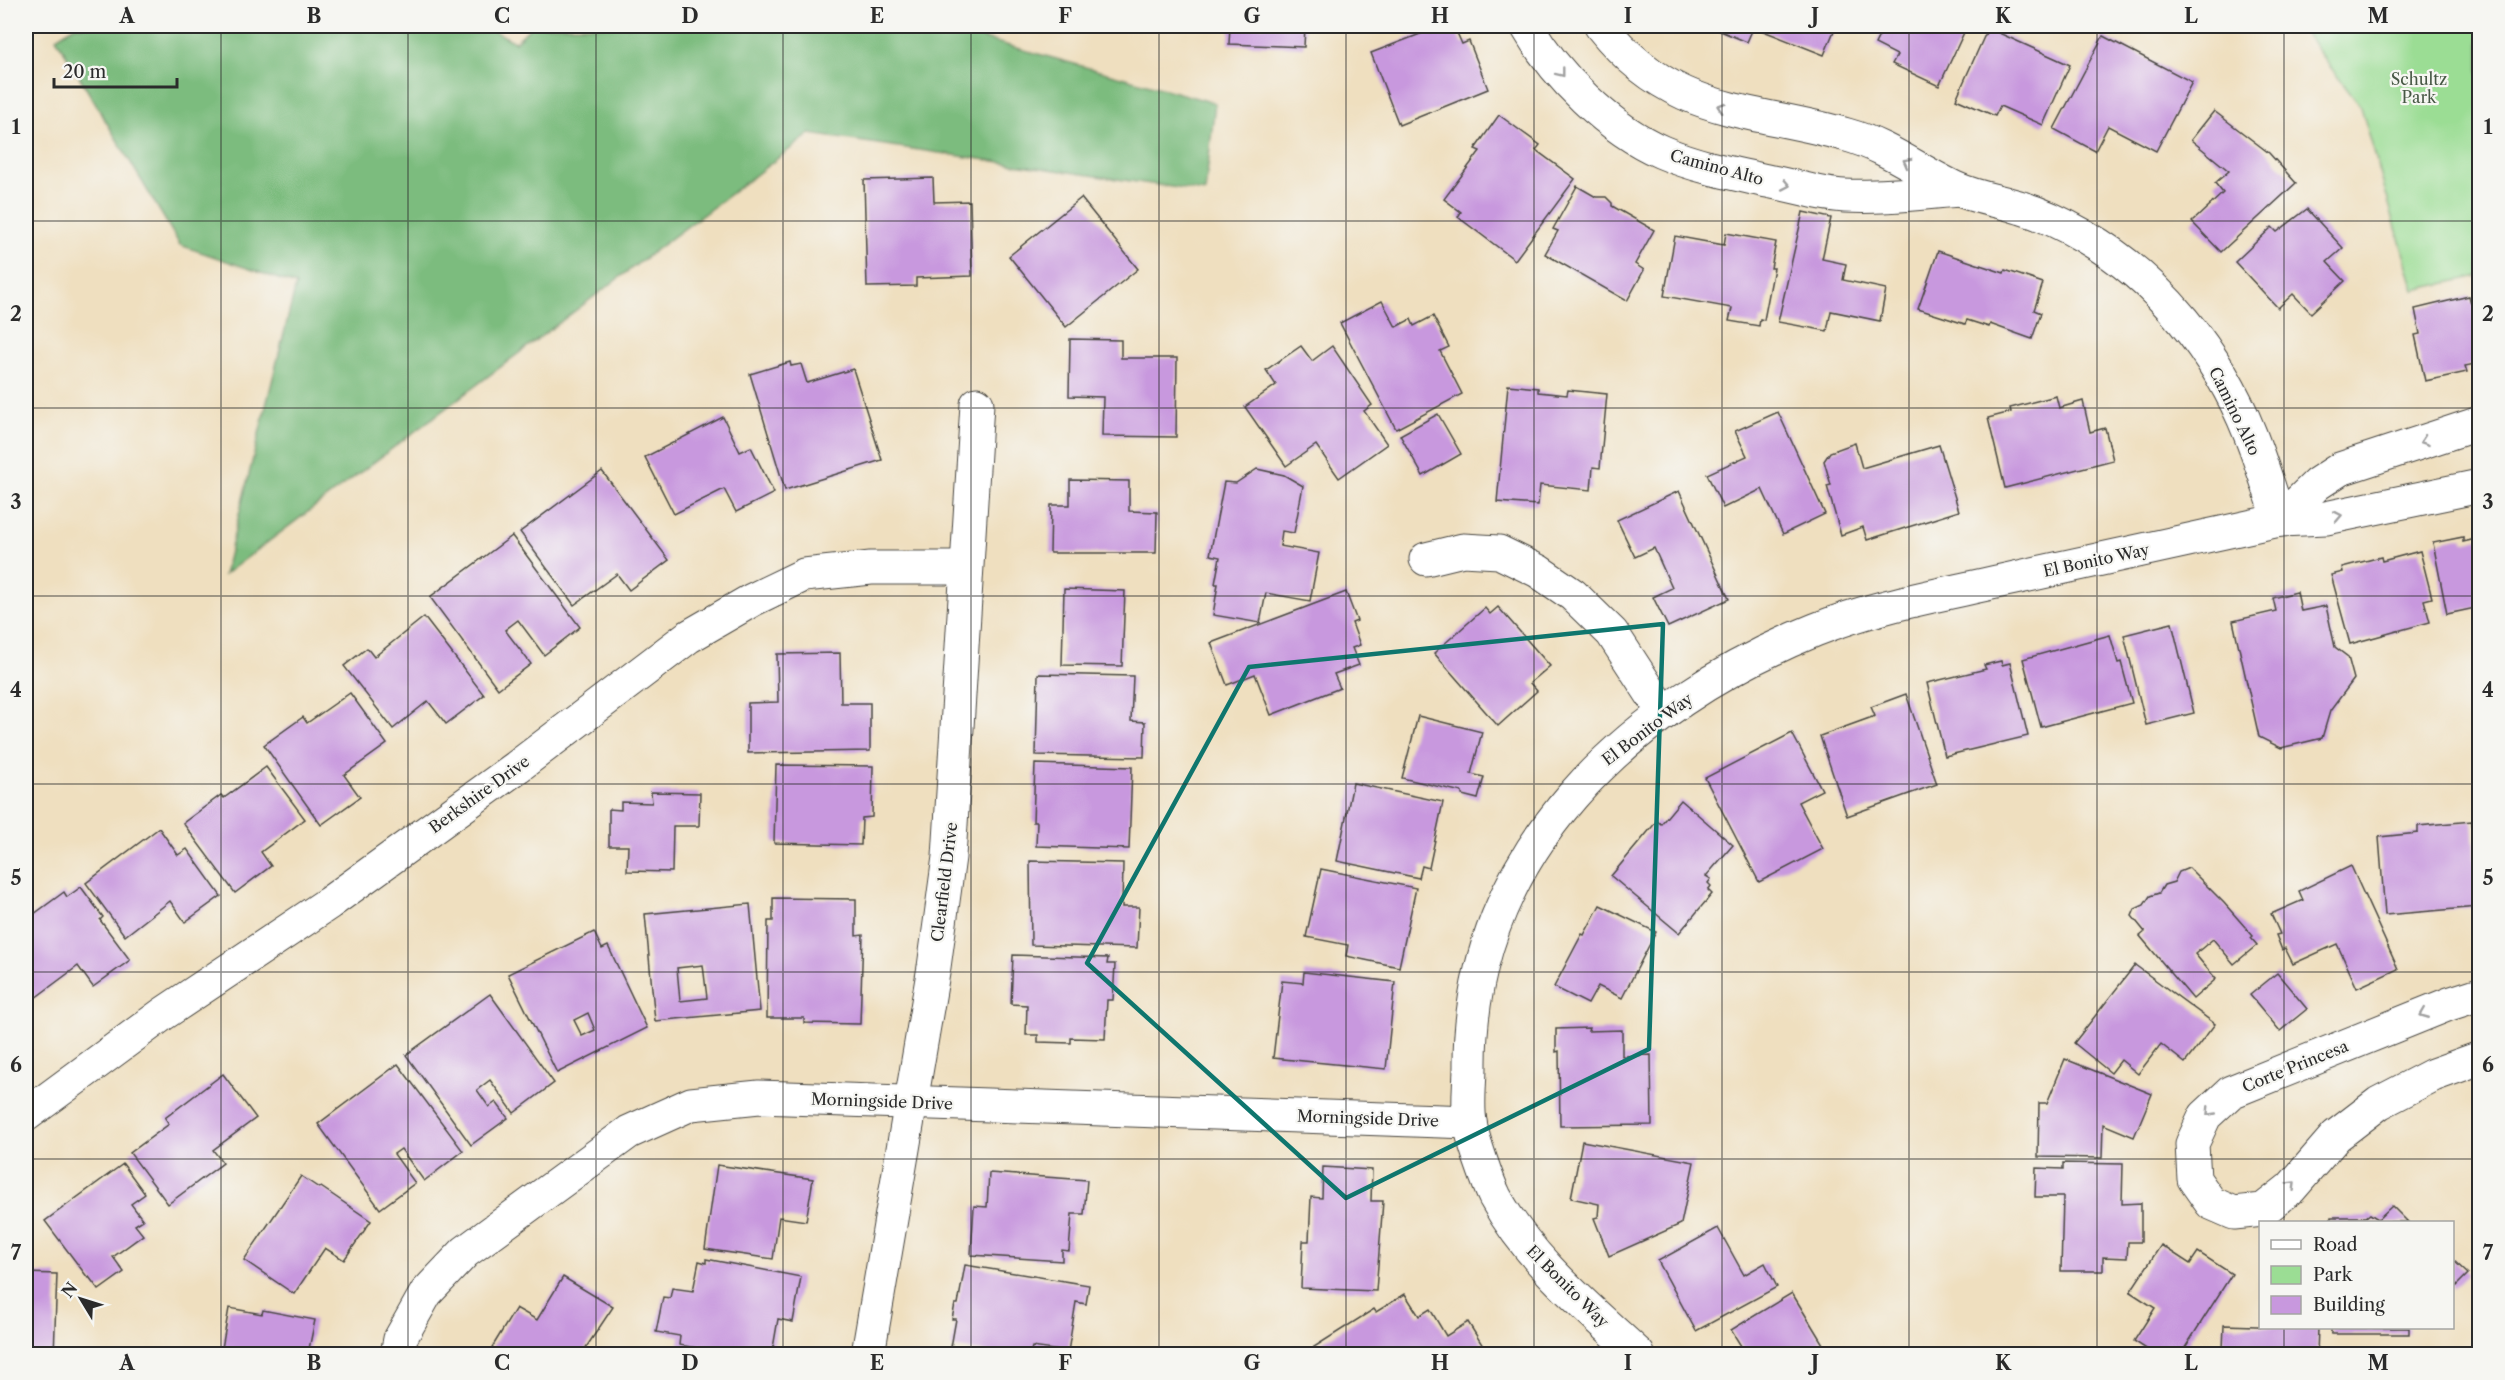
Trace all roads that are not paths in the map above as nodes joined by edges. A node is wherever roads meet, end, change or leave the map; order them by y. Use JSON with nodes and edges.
{"nodes":[{"id":1,"x":1527,"y":26,"type":"edge"},
{"id":2,"x":1601,"y":26,"type":"edge"},
{"id":3,"x":1958,"y":190,"type":"junction"},
{"id":4,"x":977,"y":404,"type":"dead end"},
{"id":5,"x":2480,"y":423,"type":"edge"},
{"id":6,"x":2480,"y":486,"type":"edge"},
{"id":7,"x":2280,"y":520,"type":"junction"},
{"id":8,"x":1426,"y":559,"type":"dead end"},
{"id":9,"x":966,"y":568,"type":"junction"},
{"id":10,"x":1664,"y":713,"type":"junction"},
{"id":11,"x":2480,"y":994,"type":"edge"},
{"id":12,"x":2480,"y":1058,"type":"edge"},
{"id":13,"x":910,"y":1101,"type":"junction"},
{"id":14,"x":26,"y":1115,"type":"edge"},
{"id":15,"x":1470,"y":1122,"type":"junction"},
{"id":16,"x":397,"y":1354,"type":"edge"},
{"id":17,"x":868,"y":1354,"type":"edge"},
{"id":18,"x":1638,"y":1354,"type":"edge"}],
"edges":[{"from":1,"to":3,"type":"street","name":"Camino Alto","one_way":true},
{"from":3,"to":2,"type":"street","name":"Camino Alto","one_way":true},
{"from":3,"to":7,"type":"street","name":"Camino Alto"},
{"from":4,"to":9,"type":"street","name":"Clearfield Drive"},
{"from":5,"to":7,"type":"street","one_way":true},
{"from":7,"to":6,"type":"street","name":"El Bonito Way","one_way":true},
{"from":7,"to":10,"type":"street","name":"El Bonito Way"},
{"from":8,"to":10,"type":"street"},
{"from":9,"to":13,"type":"street","name":"Clearfield Drive"},
{"from":9,"to":14,"type":"street","name":"Berkshire Drive"},
{"from":10,"to":15,"type":"street","name":"El Bonito Way"},
{"from":11,"to":12,"type":"street","name":"Corte Princesa","one_way":true},
{"from":13,"to":15,"type":"street","name":"Morningside Drive"},
{"from":13,"to":16,"type":"street","name":"Morningside Drive"},
{"from":13,"to":17,"type":"street","name":"Clearfield Drive"},
{"from":15,"to":18,"type":"street","name":"El Bonito Way"}]}
